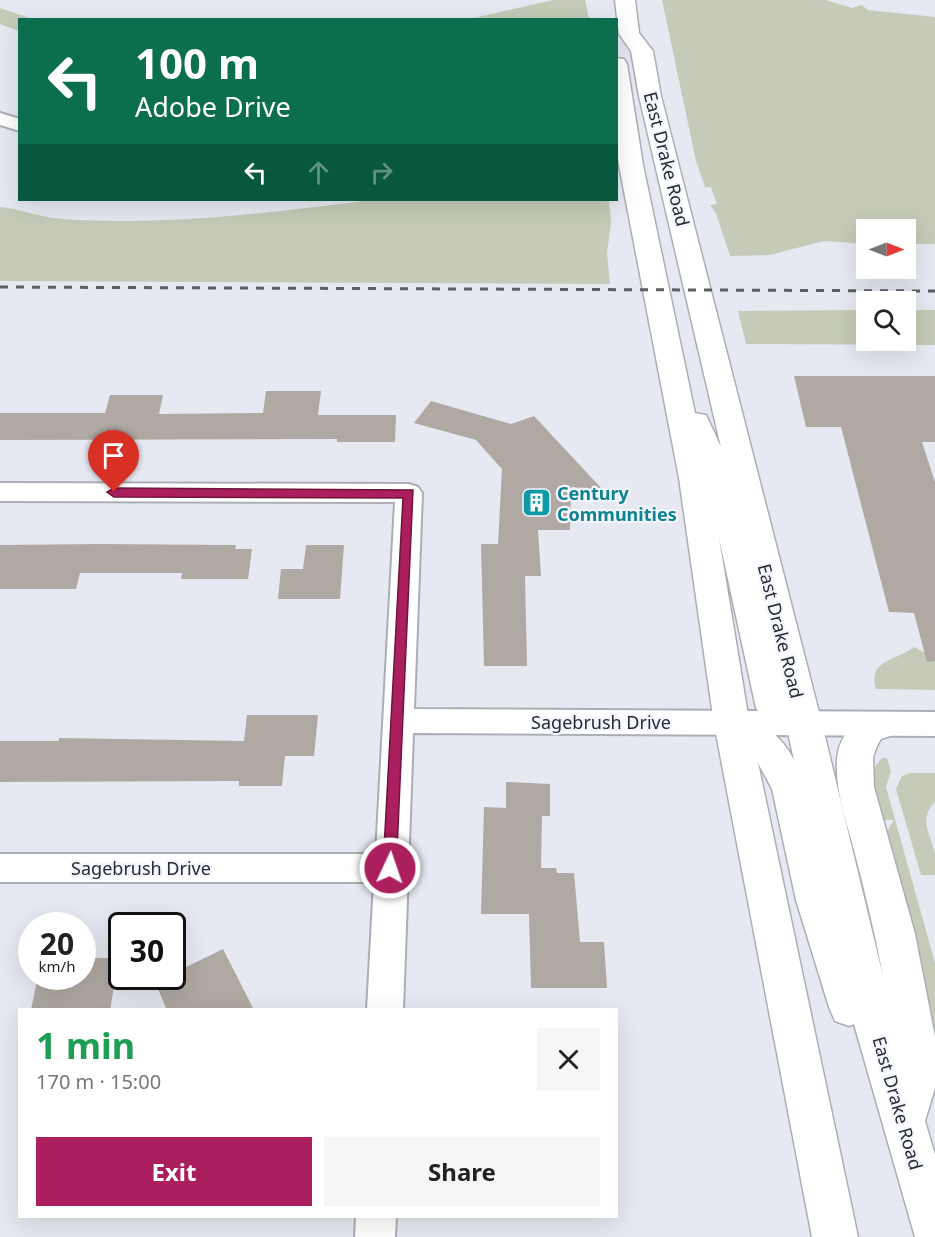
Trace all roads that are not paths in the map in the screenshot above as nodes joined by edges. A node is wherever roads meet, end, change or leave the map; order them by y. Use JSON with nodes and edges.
{"nodes":[{"id":1,"x":625,"y":0,"type":"edge"},
{"id":2,"x":622,"y":41,"type":"edge"},
{"id":3,"x":618,"y":85,"type":"edge"},
{"id":4,"x":0,"y":119,"type":"edge"},
{"id":5,"x":18,"y":124,"type":"edge"},
{"id":6,"x":670,"y":171,"type":"junction"},
{"id":7,"x":677,"y":397,"type":"junction"},
{"id":8,"x":0,"y":492,"type":"edge"},
{"id":9,"x":398,"y":721,"type":"junction"},
{"id":10,"x":732,"y":723,"type":"junction"},
{"id":11,"x":804,"y":724,"type":"junction"},
{"id":12,"x":884,"y":724,"type":"junction"},
{"id":13,"x":935,"y":724,"type":"edge"},
{"id":14,"x":0,"y":868,"type":"edge"},
{"id":15,"x":390,"y":868,"type":"junction"},
{"id":16,"x":385,"y":1008,"type":"edge"},
{"id":17,"x":903,"y":1121,"type":"junction"},
{"id":18,"x":376,"y":1218,"type":"edge"},
{"id":19,"x":935,"y":1231,"type":"edge"},
{"id":20,"x":375,"y":1237,"type":"edge"},
{"id":21,"x":835,"y":1237,"type":"edge"}],
"edges":[{"from":1,"to":2,"type":"main road","name":"East Drake Road"},
{"from":2,"to":6,"type":"main road","name":"East Drake Road"},
{"from":3,"to":6,"type":"main road"},
{"from":3,"to":7,"type":"main road","name":"East Drake Road"},
{"from":4,"to":5,"type":"street"},
{"from":6,"to":11,"type":"main road","name":"East Drake Road"},
{"from":7,"to":10,"type":"main road","name":"East Drake Road"},
{"from":7,"to":11,"type":"main road"},
{"from":8,"to":9,"type":"street"},
{"from":9,"to":10,"type":"street","name":"Sagebrush Drive"},
{"from":9,"to":15,"type":"street"},
{"from":10,"to":11,"type":"street","name":"Sagebrush Drive"},
{"from":10,"to":17,"type":"main road"},
{"from":10,"to":21,"type":"main road","name":"East Drake Road"},
{"from":11,"to":12,"type":"street","name":"Sagebrush Drive"},
{"from":11,"to":17,"type":"main road","name":"East Drake Road"},
{"from":12,"to":13,"type":"street","name":"Sagebrush Drive"},
{"from":12,"to":17,"type":"main road"},
{"from":14,"to":15,"type":"street","name":"Sagebrush Drive"},
{"from":15,"to":16,"type":"street"},
{"from":17,"to":19,"type":"main road","name":"East Drake Road"},
{"from":18,"to":20,"type":"street"}]}
